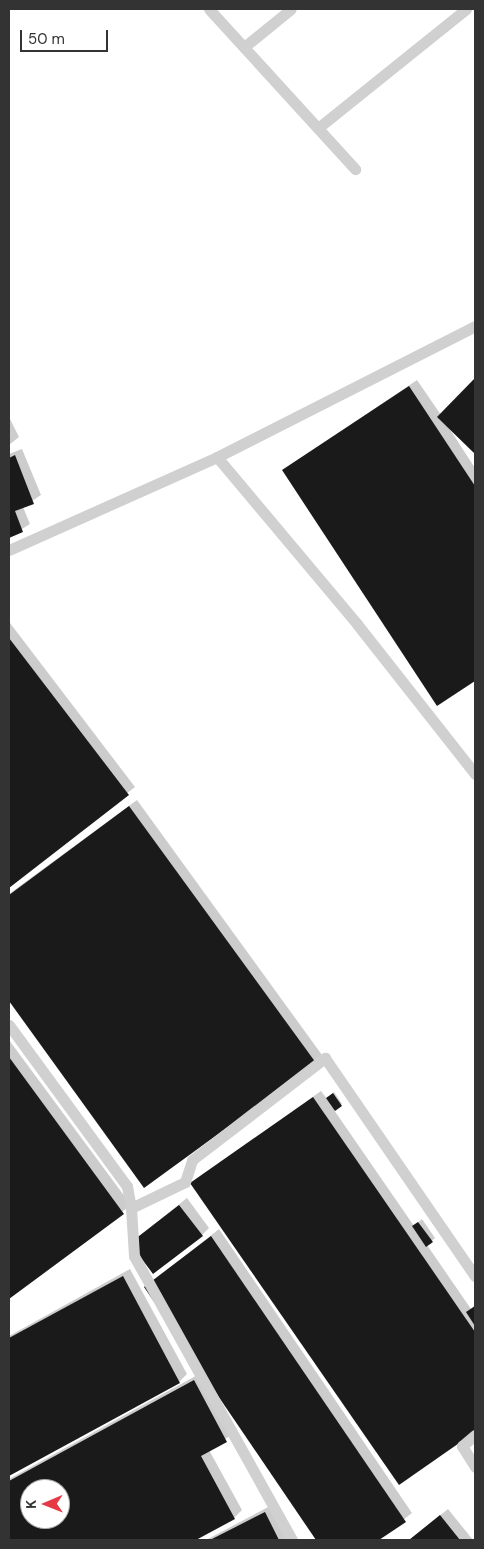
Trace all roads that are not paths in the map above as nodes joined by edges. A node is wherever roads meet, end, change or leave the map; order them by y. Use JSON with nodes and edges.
{"nodes":[{"id":1,"x":209,"y":9,"type":"edge"},
{"id":2,"x":291,"y":9,"type":"edge"},
{"id":3,"x":466,"y":9,"type":"edge"},
{"id":4,"x":244,"y":47,"type":"junction"},
{"id":5,"x":318,"y":128,"type":"junction"},
{"id":6,"x":355,"y":169,"type":"dead end"},
{"id":7,"x":475,"y":326,"type":"edge"},
{"id":8,"x":217,"y":457,"type":"junction"},
{"id":9,"x":9,"y":550,"type":"edge"},
{"id":10,"x":475,"y":774,"type":"edge"},
{"id":11,"x":9,"y":1025,"type":"edge"},
{"id":12,"x":131,"y":1208,"type":"junction"},
{"id":13,"x":475,"y":1276,"type":"edge"},
{"id":14,"x":475,"y":1435,"type":"edge"},
{"id":15,"x":475,"y":1467,"type":"edge"},
{"id":16,"x":292,"y":1540,"type":"edge"}],
"edges":[{"from":1,"to":4,"type":"street"},
{"from":2,"to":4,"type":"street"},
{"from":3,"to":5,"type":"street"},
{"from":4,"to":5,"type":"street"},
{"from":5,"to":6,"type":"street"},
{"from":7,"to":8,"type":"street"},
{"from":8,"to":9,"type":"street"},
{"from":8,"to":10,"type":"street"},
{"from":11,"to":12,"type":"street"},
{"from":12,"to":13,"type":"street"},
{"from":12,"to":16,"type":"street"},
{"from":14,"to":15,"type":"street"}]}
